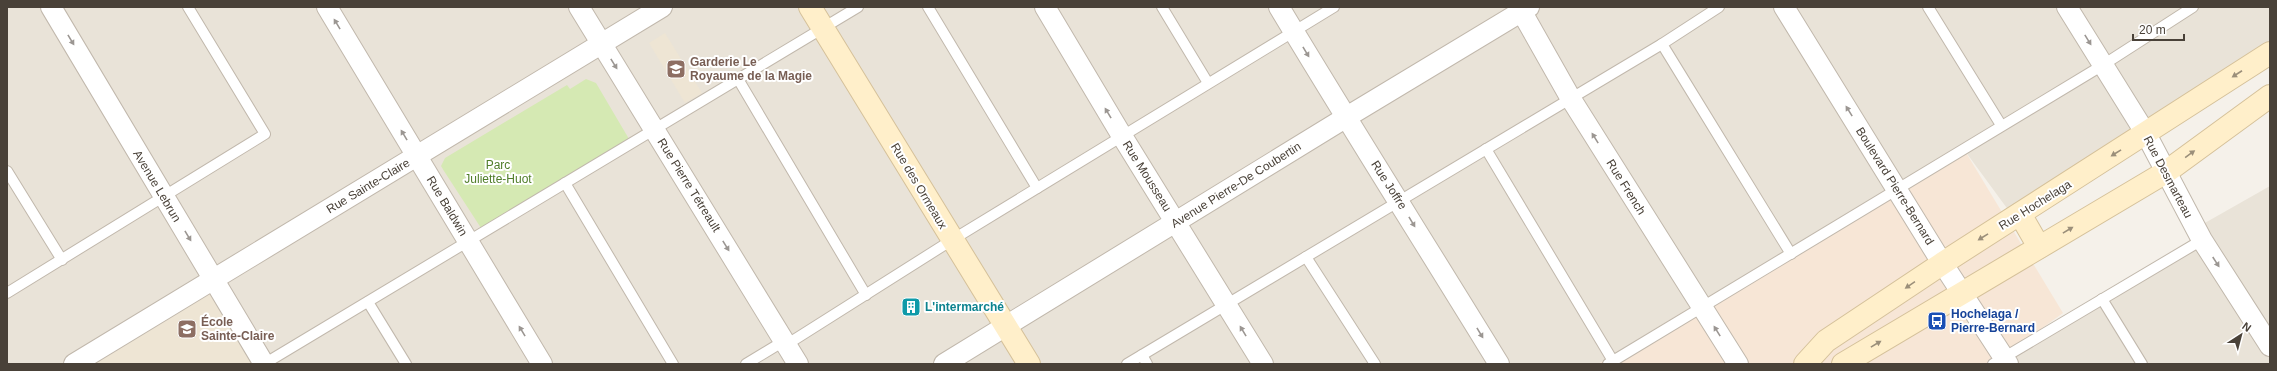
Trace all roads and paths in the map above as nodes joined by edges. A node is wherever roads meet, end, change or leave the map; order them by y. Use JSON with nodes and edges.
{"nodes":[{"id":1,"x":51,"y":7,"type":"edge"},
{"id":2,"x":188,"y":7,"type":"edge"},
{"id":3,"x":327,"y":7,"type":"edge"},
{"id":4,"x":579,"y":7,"type":"edge"},
{"id":5,"x":662,"y":7,"type":"edge"},
{"id":6,"x":810,"y":7,"type":"edge"},
{"id":7,"x":858,"y":7,"type":"edge"},
{"id":8,"x":928,"y":7,"type":"edge"},
{"id":9,"x":1045,"y":7,"type":"edge"},
{"id":10,"x":1162,"y":7,"type":"edge"},
{"id":11,"x":1279,"y":7,"type":"edge"},
{"id":12,"x":1334,"y":7,"type":"edge"},
{"id":13,"x":1719,"y":7,"type":"edge"},
{"id":14,"x":1784,"y":7,"type":"edge"},
{"id":15,"x":1928,"y":7,"type":"edge"},
{"id":16,"x":2067,"y":7,"type":"edge"},
{"id":17,"x":2193,"y":7,"type":"edge"},
{"id":18,"x":1523,"y":9,"type":"edge"},
{"id":19,"x":823,"y":28,"type":"junction"},
{"id":20,"x":1293,"y":31,"type":"junction"},
{"id":21,"x":601,"y":42,"type":"junction"},
{"id":22,"x":1662,"y":44,"type":"junction"},
{"id":23,"x":2270,"y":53,"type":"edge"},
{"id":24,"x":2103,"y":65,"type":"junction"},
{"id":25,"x":738,"y":79,"type":"junction"},
{"id":26,"x":1208,"y":84,"type":"junction"},
{"id":27,"x":2270,"y":96,"type":"edge"},
{"id":28,"x":1570,"y":98,"type":"junction"},
{"id":29,"x":1345,"y":118,"type":"junction"},
{"id":30,"x":2001,"y":125,"type":"junction"},
{"id":31,"x":654,"y":130,"type":"junction"},
{"id":32,"x":2146,"y":134,"type":"junction"},
{"id":33,"x":1122,"y":136,"type":"junction"},
{"id":34,"x":1486,"y":149,"type":"junction"},
{"id":35,"x":417,"y":156,"type":"junction"},
{"id":36,"x":7,"y":171,"type":"edge"},
{"id":37,"x":2166,"y":172,"type":"junction"},
{"id":38,"x":565,"y":183,"type":"junction"},
{"id":39,"x":1037,"y":188,"type":"junction"},
{"id":40,"x":1897,"y":189,"type":"junction"},
{"id":41,"x":164,"y":196,"type":"junction"},
{"id":42,"x":1399,"y":201,"type":"junction"},
{"id":43,"x":2020,"y":214,"type":"junction"},
{"id":44,"x":1176,"y":223,"type":"junction"},
{"id":45,"x":952,"y":240,"type":"junction"},
{"id":46,"x":2202,"y":240,"type":"junction"},
{"id":47,"x":468,"y":241,"type":"junction"},
{"id":48,"x":2040,"y":247,"type":"junction"},
{"id":49,"x":1791,"y":254,"type":"junction"},
{"id":50,"x":1306,"y":257,"type":"junction"},
{"id":51,"x":62,"y":260,"type":"junction"},
{"id":52,"x":1943,"y":263,"type":"junction"},
{"id":53,"x":213,"y":280,"type":"junction"},
{"id":54,"x":1962,"y":292,"type":"junction"},
{"id":55,"x":7,"y":293,"type":"edge"},
{"id":56,"x":866,"y":295,"type":"junction"},
{"id":57,"x":2102,"y":299,"type":"junction"},
{"id":58,"x":368,"y":302,"type":"junction"},
{"id":59,"x":1227,"y":304,"type":"junction"},
{"id":60,"x":1702,"y":308,"type":"junction"},
{"id":61,"x":1004,"y":326,"type":"junction"},
{"id":62,"x":785,"y":343,"type":"junction"},
{"id":63,"x":2270,"y":346,"type":"edge"},
{"id":64,"x":1144,"y":360,"type":"edge"},
{"id":65,"x":2002,"y":362,"type":"edge"},
{"id":66,"x":1610,"y":363,"type":"edge"},
{"id":67,"x":74,"y":364,"type":"edge"},
{"id":68,"x":264,"y":364,"type":"edge"},
{"id":69,"x":406,"y":364,"type":"edge"},
{"id":70,"x":542,"y":364,"type":"edge"},
{"id":71,"x":673,"y":364,"type":"edge"},
{"id":72,"x":746,"y":364,"type":"edge"},
{"id":73,"x":798,"y":364,"type":"edge"},
{"id":74,"x":944,"y":364,"type":"edge"},
{"id":75,"x":1029,"y":364,"type":"edge"},
{"id":76,"x":1127,"y":364,"type":"edge"},
{"id":77,"x":1263,"y":364,"type":"edge"},
{"id":78,"x":1374,"y":364,"type":"edge"},
{"id":79,"x":1499,"y":364,"type":"edge"},
{"id":80,"x":1738,"y":364,"type":"edge"},
{"id":81,"x":1805,"y":364,"type":"edge"},
{"id":82,"x":1843,"y":364,"type":"edge"},
{"id":83,"x":2142,"y":364,"type":"edge"}],
"edges":[{"from":1,"to":41,"type":"street","name":"Avenue Lebrun","one_way":true},
{"from":2,"to":41,"type":"lane"},
{"from":35,"to":3,"type":"street","name":"Rue Baldwin","one_way":true},
{"from":4,"to":21,"type":"street","name":"Rue Pierre Tétreault"},
{"from":5,"to":21,"type":"street","name":"Rue Sainte-Claire"},
{"from":6,"to":19,"type":"main road","name":"Rue des Ormeaux"},
{"from":7,"to":19,"type":"lane"},
{"from":8,"to":39,"type":"lane"},
{"from":33,"to":9,"type":"street","name":"Rue Mousseau","one_way":true},
{"from":10,"to":26,"type":"lane"},
{"from":11,"to":20,"type":"street","name":"Rue Joffre"},
{"from":12,"to":20,"type":"lane"},
{"from":13,"to":22,"type":"lane"},
{"from":40,"to":14,"type":"street","name":"Boulevard Pierre-Bernard","one_way":true},
{"from":15,"to":30,"type":"lane"},
{"from":16,"to":24,"type":"street","name":"Rue Desmarteau","one_way":true},
{"from":17,"to":24,"type":"lane"},
{"from":18,"to":28,"type":"street","name":"Rue French"},
{"from":18,"to":29,"type":"street","name":"Avenue Pierre-De Coubertin"},
{"from":19,"to":25,"type":"lane"},
{"from":19,"to":45,"type":"main road","name":"Rue des Ormeaux"},
{"from":20,"to":26,"type":"lane"},
{"from":20,"to":29,"type":"street","name":"Rue Joffre","one_way":true},
{"from":21,"to":31,"type":"street","name":"Rue Pierre Tétreault","one_way":true},
{"from":21,"to":35,"type":"street","name":"Rue Sainte-Claire"},
{"from":22,"to":28,"type":"lane"},
{"from":22,"to":49,"type":"lane"},
{"from":23,"to":32,"type":"main road","name":"Rue Hochelaga","one_way":true},
{"from":24,"to":30,"type":"lane"},
{"from":24,"to":32,"type":"street","name":"Rue Desmarteau"},
{"from":25,"to":31,"type":"lane"},
{"from":25,"to":56,"type":"lane"},
{"from":26,"to":33,"type":"lane"},
{"from":37,"to":27,"type":"main road","one_way":true},
{"from":28,"to":34,"type":"lane"},
{"from":60,"to":28,"type":"street","name":"Rue French","one_way":true},
{"from":29,"to":42,"type":"street","name":"Rue Joffre"},
{"from":29,"to":44,"type":"street","name":"Avenue Pierre-De Coubertin"},
{"from":30,"to":40,"type":"lane"},
{"from":31,"to":38,"type":"lane"},
{"from":31,"to":62,"type":"street","name":"Rue Pierre Tétreault","one_way":true},
{"from":32,"to":37,"type":"street","name":"Rue Desmarteau"},
{"from":32,"to":43,"type":"main road","name":"Rue Hochelaga","one_way":true},
{"from":33,"to":39,"type":"lane"},
{"from":33,"to":44,"type":"street","name":"Rue Mousseau"},
{"from":34,"to":42,"type":"lane"},
{"from":34,"to":66,"type":"lane"},
{"from":35,"to":47,"type":"street","name":"Rue Baldwin"},
{"from":35,"to":53,"type":"street","name":"Rue Sainte-Claire"},
{"from":36,"to":51,"type":"lane"},
{"from":37,"to":46,"type":"street","name":"Rue Desmarteau"},
{"from":48,"to":37,"type":"main road","one_way":true},
{"from":38,"to":47,"type":"lane"},
{"from":38,"to":71,"type":"lane"},
{"from":39,"to":45,"type":"lane"},
{"from":40,"to":49,"type":"lane"},
{"from":40,"to":52,"type":"street","name":"Boulevard Pierre-Bernard"},
{"from":41,"to":51,"type":"lane"},
{"from":41,"to":53,"type":"street","name":"Avenue Lebrun","one_way":true},
{"from":42,"to":50,"type":"lane"},
{"from":42,"to":79,"type":"street","name":"Rue Joffre","one_way":true},
{"from":43,"to":48,"type":"main road"},
{"from":43,"to":52,"type":"main road","name":"Rue Hochelaga","one_way":true},
{"from":44,"to":59,"type":"street","name":"Rue Mousseau"},
{"from":44,"to":61,"type":"street","name":"Avenue Pierre-De Coubertin"},
{"from":45,"to":56,"type":"lane"},
{"from":45,"to":61,"type":"main road","name":"Rue des Ormeaux"},
{"from":46,"to":57,"type":"lane"},
{"from":46,"to":63,"type":"street","name":"Rue Desmarteau","one_way":true},
{"from":47,"to":58,"type":"lane"},
{"from":70,"to":47,"type":"street","name":"Rue Baldwin","one_way":true},
{"from":48,"to":54,"type":"main road"},
{"from":49,"to":60,"type":"lane"},
{"from":50,"to":59,"type":"lane"},
{"from":50,"to":78,"type":"lane"},
{"from":51,"to":55,"type":"lane"},
{"from":52,"to":54,"type":"street","name":"Boulevard Pierre-Bernard"},
{"from":52,"to":81,"type":"main road","name":"Rue Hochelaga","one_way":true},
{"from":53,"to":67,"type":"street","name":"Rue Sainte-Claire"},
{"from":53,"to":68,"type":"street","name":"Avenue Lebrun"},
{"from":54,"to":65,"type":"street","name":"Boulevard Pierre-Bernard"},
{"from":82,"to":54,"type":"main road","one_way":true},
{"from":56,"to":62,"type":"lane"},
{"from":57,"to":65,"type":"lane"},
{"from":57,"to":83,"type":"lane"},
{"from":58,"to":68,"type":"lane"},
{"from":58,"to":69,"type":"lane"},
{"from":59,"to":64,"type":"lane"},
{"from":77,"to":59,"type":"street","name":"Rue Mousseau","one_way":true},
{"from":60,"to":66,"type":"lane"},
{"from":80,"to":60,"type":"street","name":"Rue French","one_way":true},
{"from":61,"to":74,"type":"street","name":"Avenue Pierre-De Coubertin"},
{"from":61,"to":75,"type":"main road","name":"Rue des Ormeaux"},
{"from":62,"to":72,"type":"lane"},
{"from":62,"to":73,"type":"street","name":"Rue Pierre Tétreault"},
{"from":64,"to":76,"type":"lane"}]}
